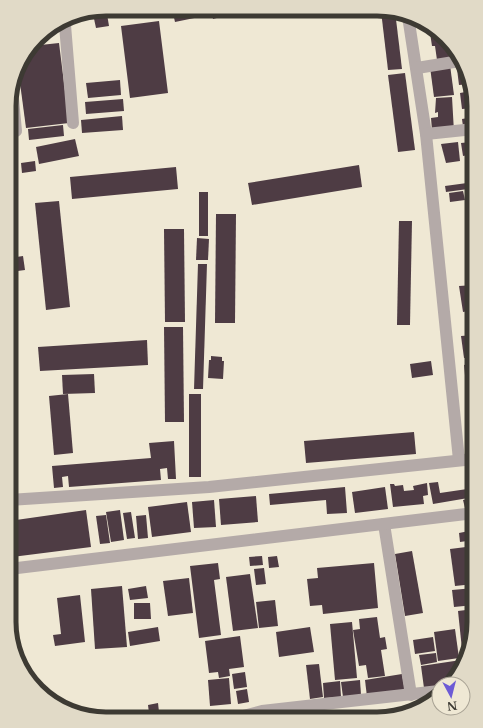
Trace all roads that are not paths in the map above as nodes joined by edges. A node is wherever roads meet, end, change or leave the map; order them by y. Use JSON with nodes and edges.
{"nodes":[{"id":1,"x":409,"y":22,"type":"edge"},
{"id":2,"x":65,"y":26,"type":"edge"},
{"id":3,"x":455,"y":62,"type":"edge"},
{"id":4,"x":417,"y":68,"type":"junction"},
{"id":5,"x":73,"y":123,"type":"dead end"},
{"id":6,"x":467,"y":130,"type":"edge"},
{"id":7,"x":426,"y":134,"type":"junction"},
{"id":8,"x":467,"y":459,"type":"edge"},
{"id":9,"x":459,"y":460,"type":"junction"},
{"id":10,"x":16,"y":500,"type":"edge"},
{"id":11,"x":467,"y":514,"type":"edge"},
{"id":12,"x":384,"y":524,"type":"junction"},
{"id":13,"x":16,"y":568,"type":"edge"},
{"id":14,"x":431,"y":692,"type":"edge"},
{"id":15,"x":411,"y":695,"type":"junction"},
{"id":16,"x":258,"y":712,"type":"edge"}],
"edges":[{"from":1,"to":4,"type":"street"},
{"from":2,"to":5,"type":"street"},
{"from":3,"to":4,"type":"street"},
{"from":4,"to":7,"type":"street"},
{"from":6,"to":7,"type":"street"},
{"from":7,"to":9,"type":"street"},
{"from":8,"to":9,"type":"street"},
{"from":9,"to":10,"type":"street"},
{"from":11,"to":12,"type":"street"},
{"from":12,"to":13,"type":"street"},
{"from":12,"to":15,"type":"street"},
{"from":14,"to":15,"type":"street"},
{"from":15,"to":16,"type":"street"}]}
